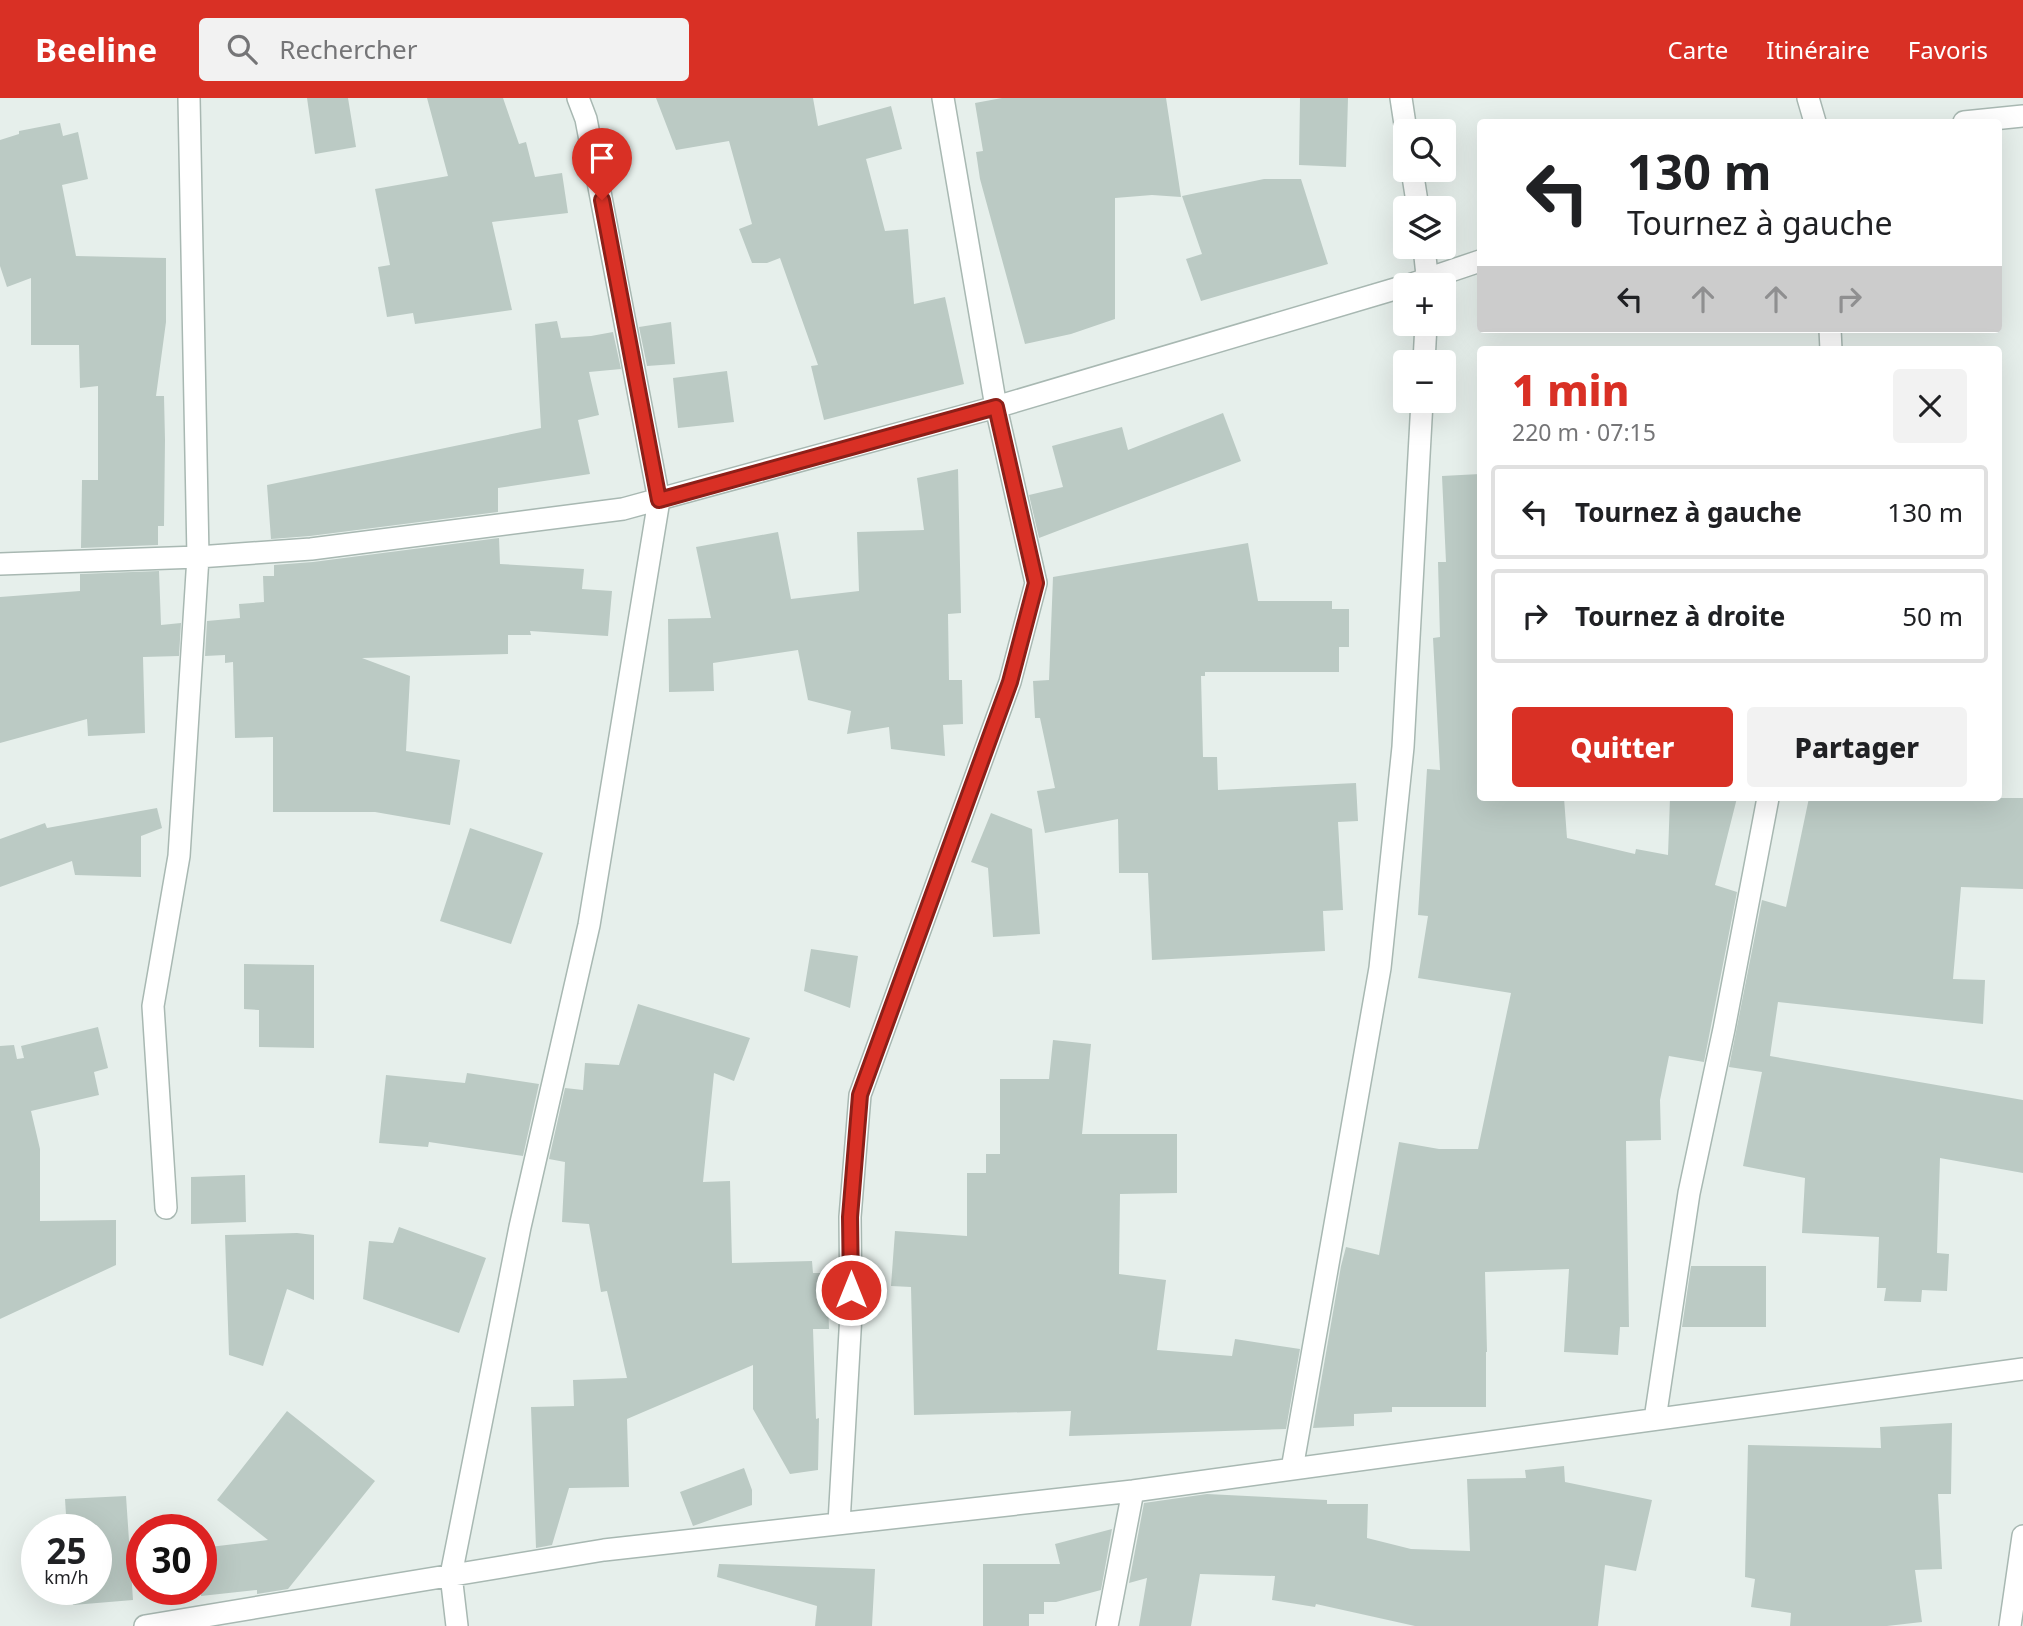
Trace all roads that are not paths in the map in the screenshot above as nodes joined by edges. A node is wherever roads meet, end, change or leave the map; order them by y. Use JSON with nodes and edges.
{"nodes":[{"id":1,"x":190,"y":98,"type":"edge"},
{"id":2,"x":578,"y":98,"type":"edge"},
{"id":3,"x":943,"y":98,"type":"edge"},
{"id":4,"x":1401,"y":98,"type":"edge"},
{"id":5,"x":1808,"y":98,"type":"edge"},
{"id":6,"x":2023,"y":116,"type":"edge"},
{"id":7,"x":1404,"y":119,"type":"edge"},
{"id":8,"x":1814,"y":119,"type":"edge"},
{"id":9,"x":1994,"y":119,"type":"edge"},
{"id":10,"x":1477,"y":262,"type":"edge"},
{"id":11,"x":1448,"y":273,"type":"edge"},
{"id":12,"x":1393,"y":291,"type":"edge"},
{"id":13,"x":996,"y":407,"type":"junction"},
{"id":14,"x":1421,"y":413,"type":"edge"},
{"id":15,"x":659,"y":500,"type":"junction"},
{"id":16,"x":198,"y":558,"type":"junction"},
{"id":17,"x":0,"y":564,"type":"edge"},
{"id":18,"x":1767,"y":801,"type":"edge"},
{"id":19,"x":166,"y":1208,"type":"dead end"},
{"id":20,"x":2023,"y":1369,"type":"edge"},
{"id":21,"x":1656,"y":1419,"type":"junction"},
{"id":22,"x":1292,"y":1469,"type":"junction"},
{"id":23,"x":1133,"y":1491,"type":"junction"},
{"id":24,"x":839,"y":1523,"type":"junction"},
{"id":25,"x":2023,"y":1536,"type":"edge"},
{"id":26,"x":451,"y":1575,"type":"junction"},
{"id":27,"x":145,"y":1626,"type":"edge"},
{"id":28,"x":457,"y":1626,"type":"edge"},
{"id":29,"x":1107,"y":1626,"type":"edge"},
{"id":30,"x":2010,"y":1626,"type":"edge"}],
"edges":[{"from":1,"to":16,"type":"street"},
{"from":2,"to":15,"type":"street"},
{"from":3,"to":13,"type":"street"},
{"from":4,"to":7,"type":"street"},
{"from":5,"to":8,"type":"street"},
{"from":6,"to":9,"type":"street"},
{"from":10,"to":11,"type":"street"},
{"from":12,"to":13,"type":"street"},
{"from":13,"to":15,"type":"street"},
{"from":13,"to":24,"type":"street"},
{"from":14,"to":22,"type":"street"},
{"from":15,"to":16,"type":"street"},
{"from":15,"to":26,"type":"street"},
{"from":16,"to":17,"type":"street"},
{"from":16,"to":19,"type":"street"},
{"from":18,"to":21,"type":"street"},
{"from":20,"to":21,"type":"street"},
{"from":21,"to":22,"type":"street"},
{"from":22,"to":23,"type":"street"},
{"from":23,"to":24,"type":"street"},
{"from":23,"to":29,"type":"street"},
{"from":24,"to":26,"type":"street"},
{"from":25,"to":30,"type":"street"},
{"from":26,"to":27,"type":"street"},
{"from":26,"to":28,"type":"street"}]}
